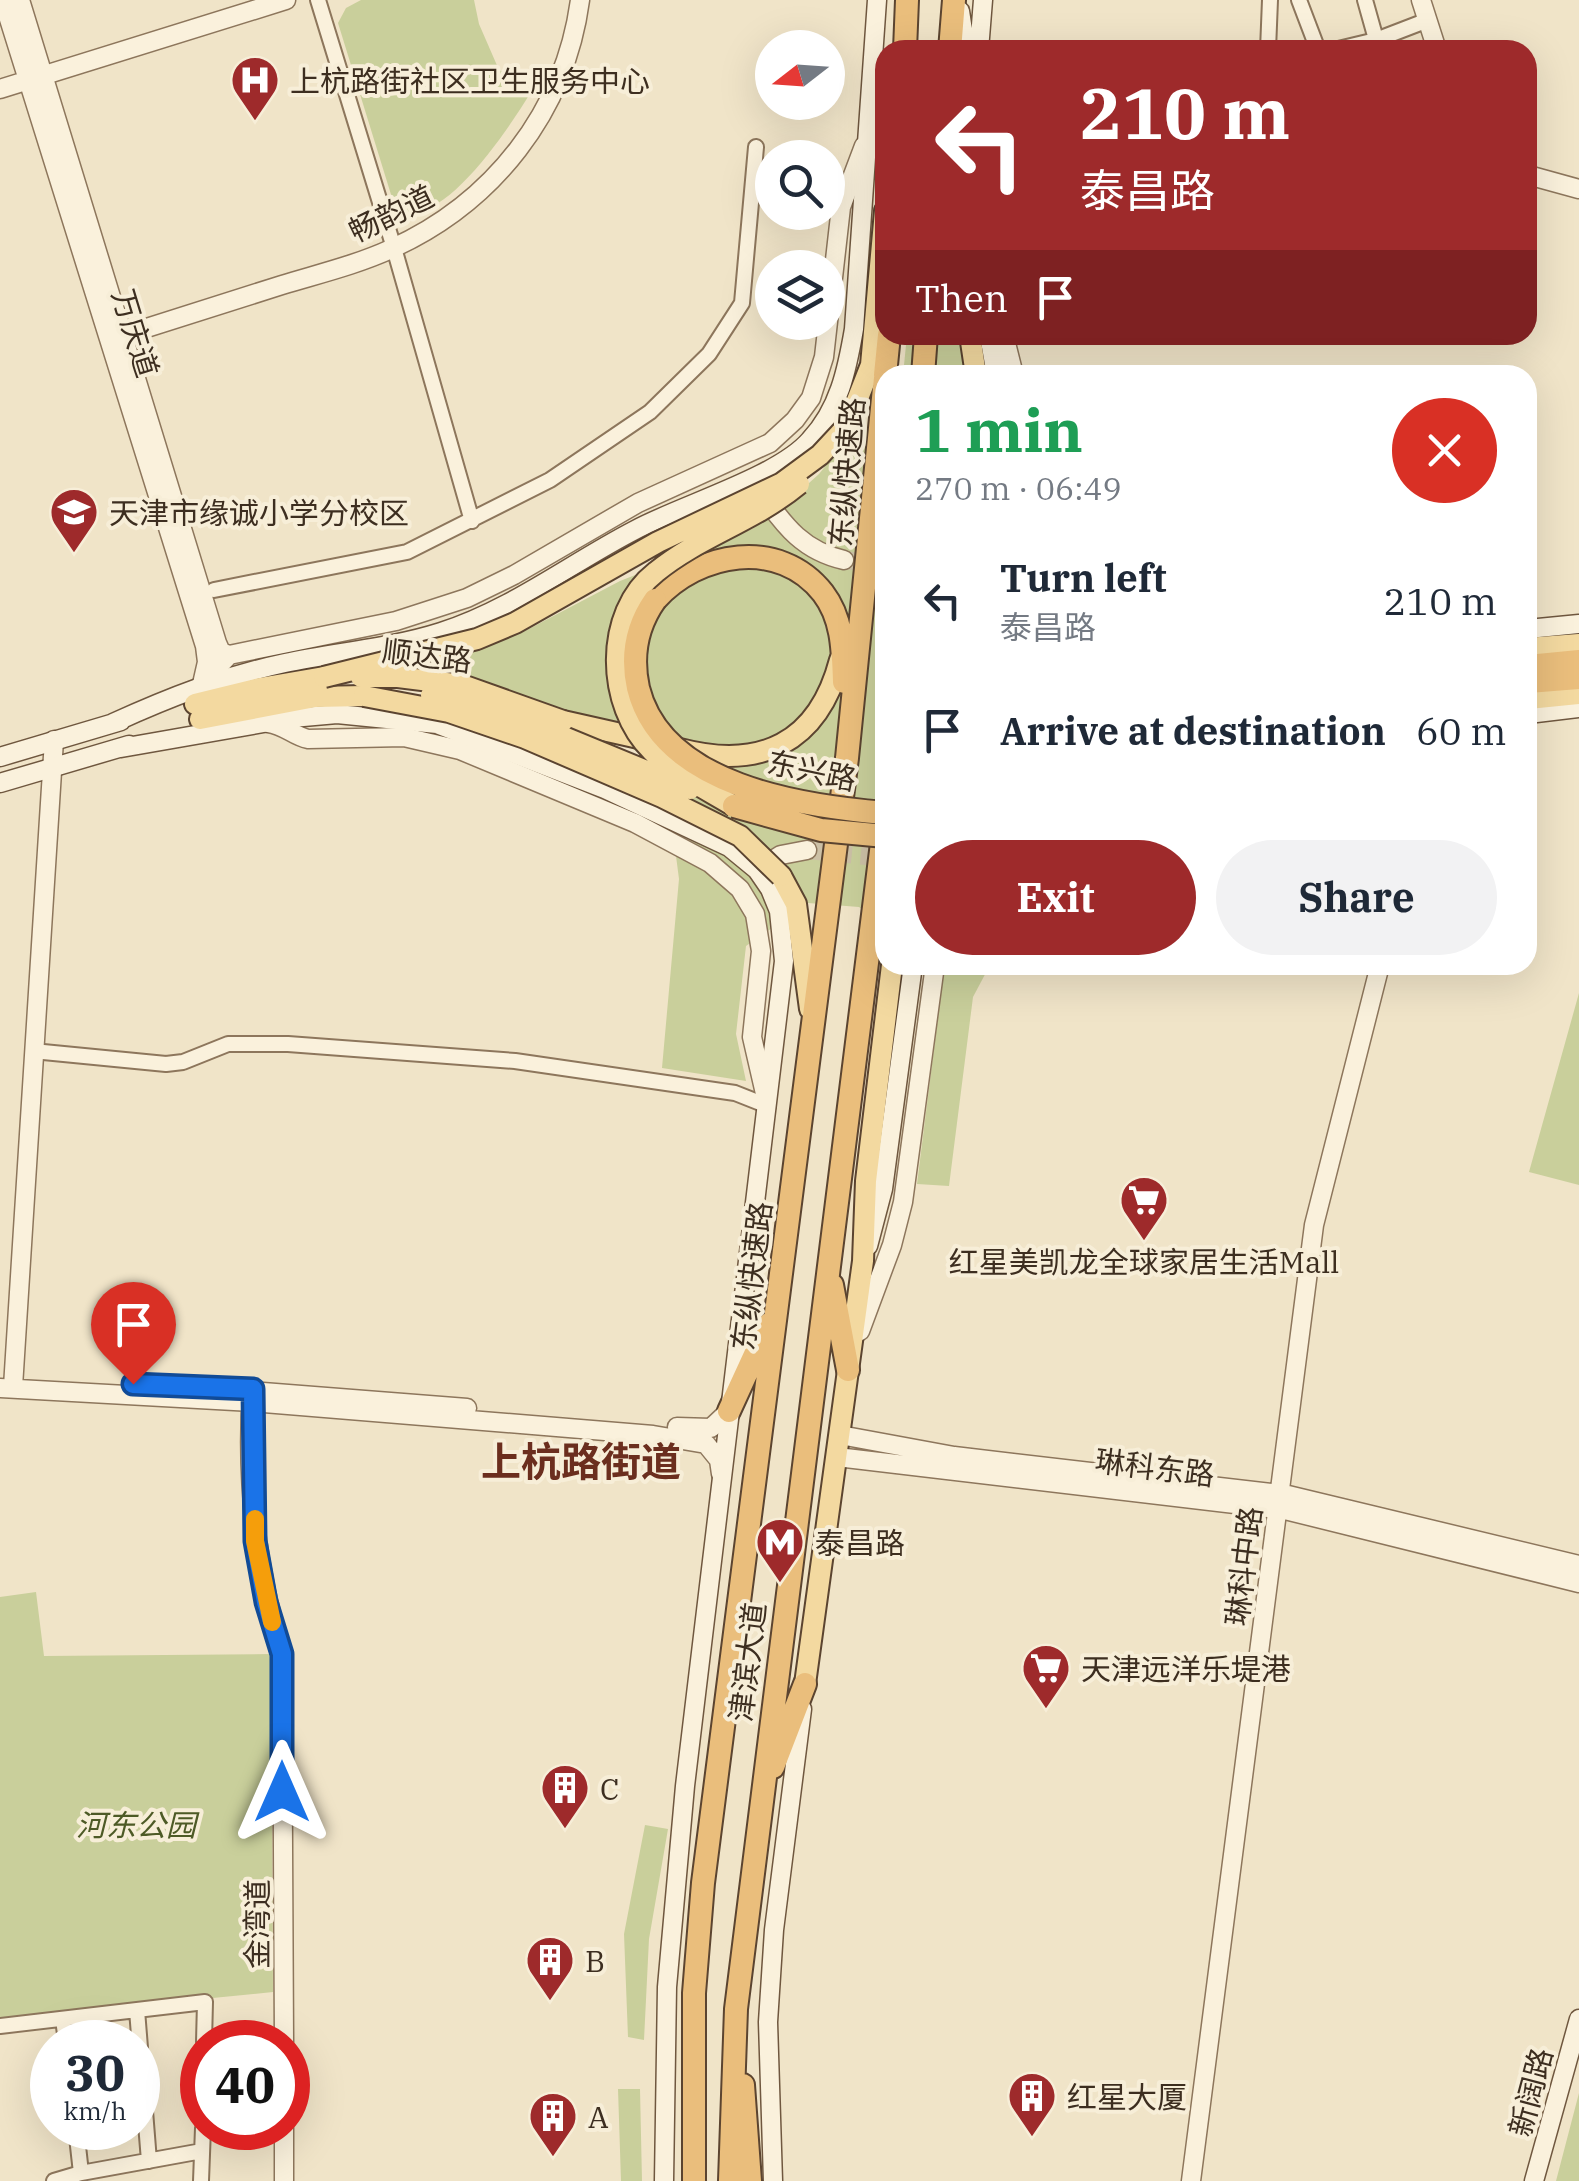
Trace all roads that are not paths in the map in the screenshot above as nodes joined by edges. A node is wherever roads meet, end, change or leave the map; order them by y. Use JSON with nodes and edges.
{"nodes":[{"id":1,"x":3,"y":0,"type":"edge"},
{"id":2,"x":20,"y":0,"type":"edge"},
{"id":3,"x":286,"y":0,"type":"edge"},
{"id":4,"x":318,"y":0,"type":"edge"},
{"id":5,"x":580,"y":0,"type":"edge"},
{"id":6,"x":877,"y":0,"type":"edge"},
{"id":7,"x":907,"y":0,"type":"edge"},
{"id":8,"x":956,"y":0,"type":"edge"},
{"id":9,"x":983,"y":0,"type":"edge"},
{"id":10,"x":1270,"y":0,"type":"edge"},
{"id":11,"x":1299,"y":0,"type":"edge"},
{"id":12,"x":1364,"y":0,"type":"edge"},
{"id":13,"x":1422,"y":0,"type":"edge"},
{"id":14,"x":1428,"y":20,"type":"junction"},
{"id":15,"x":905,"y":40,"type":"edge"},
{"id":16,"x":951,"y":40,"type":"edge"},
{"id":17,"x":964,"y":40,"type":"edge"},
{"id":18,"x":980,"y":40,"type":"edge"},
{"id":19,"x":1268,"y":40,"type":"edge"},
{"id":20,"x":1314,"y":40,"type":"edge"},
{"id":21,"x":1376,"y":40,"type":"edge"},
{"id":22,"x":1388,"y":40,"type":"edge"},
{"id":23,"x":1434,"y":40,"type":"edge"},
{"id":24,"x":35,"y":78,"type":"junction"},
{"id":25,"x":0,"y":88,"type":"edge"},
{"id":26,"x":868,"y":136,"type":"junction"},
{"id":27,"x":755,"y":158,"type":"edge"},
{"id":28,"x":1537,"y":177,"type":"edge"},
{"id":29,"x":1579,"y":189,"type":"edge"},
{"id":30,"x":394,"y":248,"type":"junction"},
{"id":31,"x":875,"y":321,"type":"edge"},
{"id":32,"x":116,"y":338,"type":"junction"},
{"id":33,"x":847,"y":426,"type":"junction"},
{"id":34,"x":875,"y":477,"type":"edge"},
{"id":35,"x":751,"y":478,"type":"junction"},
{"id":36,"x":472,"y":522,"type":"junction"},
{"id":37,"x":844,"y":560,"type":"tunnel mouth"},
{"id":38,"x":214,"y":590,"type":"dead end"},
{"id":39,"x":1579,"y":624,"type":"edge"},
{"id":40,"x":1537,"y":628,"type":"edge"},
{"id":41,"x":429,"y":635,"type":"junction"},
{"id":42,"x":843,"y":644,"type":"junction"},
{"id":43,"x":1579,"y":644,"type":"edge"},
{"id":44,"x":1537,"y":647,"type":"edge"},
{"id":45,"x":229,"y":655,"type":"junction"},
{"id":46,"x":1579,"y":661,"type":"edge"},
{"id":47,"x":1537,"y":665,"type":"edge"},
{"id":48,"x":324,"y":677,"type":"junction"},
{"id":49,"x":1579,"y":678,"type":"edge"},
{"id":50,"x":1537,"y":681,"type":"edge"},
{"id":51,"x":1579,"y":694,"type":"edge"},
{"id":52,"x":364,"y":696,"type":"junction"},
{"id":53,"x":1537,"y":698,"type":"edge"},
{"id":54,"x":199,"y":702,"type":"junction"},
{"id":55,"x":1579,"y":708,"type":"edge"},
{"id":56,"x":1537,"y":713,"type":"edge"},
{"id":57,"x":258,"y":722,"type":"junction"},
{"id":58,"x":437,"y":724,"type":"junction"},
{"id":59,"x":54,"y":740,"type":"junction"},
{"id":60,"x":121,"y":748,"type":"junction"},
{"id":61,"x":0,"y":757,"type":"edge"},
{"id":62,"x":847,"y":758,"type":"junction"},
{"id":63,"x":54,"y":766,"type":"junction"},
{"id":64,"x":0,"y":783,"type":"edge"},
{"id":65,"x":734,"y":806,"type":"junction"},
{"id":66,"x":875,"y":814,"type":"edge"},
{"id":67,"x":875,"y":835,"type":"edge"},
{"id":68,"x":806,"y":850,"type":"tunnel mouth"},
{"id":69,"x":757,"y":870,"type":"junction"},
{"id":70,"x":875,"y":894,"type":"edge"},
{"id":71,"x":891,"y":975,"type":"edge"},
{"id":72,"x":911,"y":975,"type":"edge"},
{"id":73,"x":934,"y":975,"type":"edge"},
{"id":74,"x":1381,"y":975,"type":"edge"},
{"id":75,"x":812,"y":1028,"type":"junction"},
{"id":76,"x":33,"y":1051,"type":"junction"},
{"id":77,"x":768,"y":1106,"type":"junction"},
{"id":78,"x":863,"y":1261,"type":"junction"},
{"id":79,"x":828,"y":1262,"type":"junction"},
{"id":80,"x":778,"y":1303,"type":"junction"},
{"id":81,"x":848,"y":1370,"type":"junction"},
{"id":82,"x":7,"y":1383,"type":"edge"},
{"id":83,"x":252,"y":1395,"type":"junction"},
{"id":84,"x":730,"y":1412,"type":"junction"},
{"id":85,"x":840,"y":1434,"type":"junction"},
{"id":86,"x":837,"y":1458,"type":"junction"},
{"id":87,"x":722,"y":1478,"type":"junction"},
{"id":88,"x":1283,"y":1502,"type":"junction"},
{"id":89,"x":1579,"y":1565,"type":"edge"},
{"id":90,"x":1579,"y":1584,"type":"edge"},
{"id":91,"x":806,"y":1684,"type":"junction"},
{"id":92,"x":760,"y":1798,"type":"junction"},
{"id":93,"x":736,"y":2009,"type":"junction"},
{"id":94,"x":137,"y":2010,"type":"junction"},
{"id":95,"x":63,"y":2018,"type":"joint"},
{"id":96,"x":1579,"y":2018,"type":"edge"},
{"id":97,"x":205,"y":2020,"type":"edge"},
{"id":98,"x":284,"y":2020,"type":"edge"},
{"id":99,"x":0,"y":2026,"type":"edge"},
{"id":100,"x":78,"y":2150,"type":"edge"},
{"id":101,"x":284,"y":2150,"type":"edge"},
{"id":102,"x":202,"y":2152,"type":"joint"},
{"id":103,"x":149,"y":2161,"type":"junction"},
{"id":104,"x":81,"y":2172,"type":"junction"},
{"id":105,"x":124,"y":2173,"type":"edge"},
{"id":106,"x":54,"y":2181,"type":"edge"},
{"id":107,"x":202,"y":2181,"type":"edge"},
{"id":108,"x":284,"y":2181,"type":"edge"},
{"id":109,"x":664,"y":2181,"type":"edge"},
{"id":110,"x":694,"y":2181,"type":"edge"},
{"id":111,"x":730,"y":2181,"type":"edge"},
{"id":112,"x":750,"y":2181,"type":"edge"},
{"id":113,"x":772,"y":2181,"type":"edge"},
{"id":114,"x":1195,"y":2181,"type":"edge"},
{"id":115,"x":1534,"y":2181,"type":"edge"}],
"edges":[{"from":1,"to":24,"type":"street","name":"万庆道"},
{"from":2,"to":24,"type":"street","name":"万庆道"},
{"from":3,"to":24,"type":"street"},
{"from":4,"to":30,"type":"street"},
{"from":5,"to":30,"type":"street","name":"畅韵道"},
{"from":6,"to":26,"type":"street"},
{"from":7,"to":15,"type":"highway"},
{"from":8,"to":16,"type":"highway"},
{"from":8,"to":17,"type":"street"},
{"from":9,"to":18,"type":"street"},
{"from":10,"to":19,"type":"street"},
{"from":11,"to":20,"type":"street"},
{"from":12,"to":21,"type":"street"},
{"from":13,"to":14,"type":"street"},
{"from":14,"to":22,"type":"street"},
{"from":14,"to":23,"type":"street"},
{"from":24,"to":25,"type":"street"},
{"from":24,"to":32,"type":"street","name":"万庆道"},
{"from":26,"to":35,"type":"street"},
{"from":26,"to":45,"type":"street"},
{"from":27,"to":36,"type":"street"},
{"from":28,"to":29,"type":"street"},
{"from":30,"to":32,"type":"street","name":"畅韵道"},
{"from":30,"to":36,"type":"street"},
{"from":31,"to":33,"type":"main road"},
{"from":32,"to":45,"type":"street","name":"万庆道"},
{"from":32,"to":54,"type":"street","name":"万庆道"},
{"from":33,"to":48,"type":"main road","bridge":true},
{"from":33,"to":65,"type":"main road","bridge":true},
{"from":34,"to":62,"type":"highway","name":"东纵快速路"},
{"from":35,"to":37,"type":"street"},
{"from":35,"to":41,"type":"street"},
{"from":36,"to":38,"type":"street"},
{"from":39,"to":40,"type":"street"},
{"from":41,"to":54,"type":"street"},
{"from":41,"to":58,"type":"street"},
{"from":42,"to":48,"type":"main road","name":"顺达路","bridge":true},
{"from":42,"to":62,"type":"highway"},
{"from":42,"to":66,"type":"highway","name":"东兴路","bridge":true},
{"from":43,"to":44,"type":"main road"},
{"from":45,"to":54,"type":"street"},
{"from":46,"to":47,"type":"highway"},
{"from":48,"to":54,"type":"main road","name":"顺达路"},
{"from":49,"to":50,"type":"highway"},
{"from":51,"to":53,"type":"main road"},
{"from":52,"to":54,"type":"main road","name":"顺达路"},
{"from":52,"to":65,"type":"main road","name":"顺达路","bridge":true},
{"from":52,"to":75,"type":"main road","bridge":true},
{"from":54,"to":59,"type":"street","name":"顺达路"},
{"from":54,"to":60,"type":"street","name":"顺达路"},
{"from":55,"to":56,"type":"street"},
{"from":57,"to":58,"type":"street"},
{"from":57,"to":60,"type":"street"},
{"from":57,"to":77,"type":"street"},
{"from":58,"to":69,"type":"street"},
{"from":59,"to":61,"type":"street","name":"顺达路"},
{"from":59,"to":63,"type":"street"},
{"from":60,"to":63,"type":"street","name":"顺达路"},
{"from":62,"to":75,"type":"highway","name":"东纵快速路"},
{"from":63,"to":64,"type":"street","name":"顺达路"},
{"from":63,"to":76,"type":"street"},
{"from":65,"to":67,"type":"highway","name":"东兴路","bridge":true},
{"from":68,"to":69,"type":"street"},
{"from":69,"to":77,"type":"street"},
{"from":70,"to":79,"type":"highway"},
{"from":71,"to":78,"type":"main road"},
{"from":72,"to":78,"type":"street"},
{"from":73,"to":81,"type":"street"},
{"from":74,"to":88,"type":"street","name":"琳科中路"},
{"from":75,"to":80,"type":"highway","name":"东纵快速路"},
{"from":76,"to":77,"type":"street"},
{"from":76,"to":82,"type":"street"},
{"from":77,"to":84,"type":"street"},
{"from":78,"to":81,"type":"main road"},
{"from":79,"to":81,"type":"highway"},
{"from":79,"to":92,"type":"highway","name":"津滨大道"},
{"from":80,"to":84,"type":"highway"},
{"from":80,"to":110,"type":"highway","name":"东纵快速路"},
{"from":81,"to":85,"type":"main road"},
{"from":82,"to":83,"type":"street"},
{"from":83,"to":84,"type":"street"},
{"from":83,"to":87,"type":"street"},
{"from":83,"to":98,"type":"street","name":"金湾道"},
{"from":84,"to":87,"type":"street"},
{"from":85,"to":86,"type":"main road"},
{"from":85,"to":88,"type":"street","name":"琳科东路"},
{"from":86,"to":88,"type":"street","name":"琳科东路"},
{"from":86,"to":91,"type":"main road"},
{"from":87,"to":109,"type":"street"},
{"from":88,"to":89,"type":"street","name":"琳科东路"},
{"from":88,"to":90,"type":"street","name":"琳科东路"},
{"from":88,"to":114,"type":"street","name":"琳科中路"},
{"from":91,"to":92,"type":"highway"},
{"from":91,"to":113,"type":"street","name":"津滨大道"},
{"from":92,"to":93,"type":"highway","name":"津滨大道"},
{"from":93,"to":111,"type":"highway"},
{"from":93,"to":112,"type":"highway"},
{"from":94,"to":95,"type":"street"},
{"from":94,"to":97,"type":"street"},
{"from":94,"to":103,"type":"street"},
{"from":95,"to":99,"type":"street"},
{"from":96,"to":115,"type":"street","name":"新阔路"},
{"from":100,"to":104,"type":"street"},
{"from":101,"to":108,"type":"street"},
{"from":102,"to":103,"type":"street"},
{"from":102,"to":107,"type":"street"},
{"from":103,"to":105,"type":"street"},
{"from":104,"to":105,"type":"street"},
{"from":104,"to":106,"type":"street"}]}
